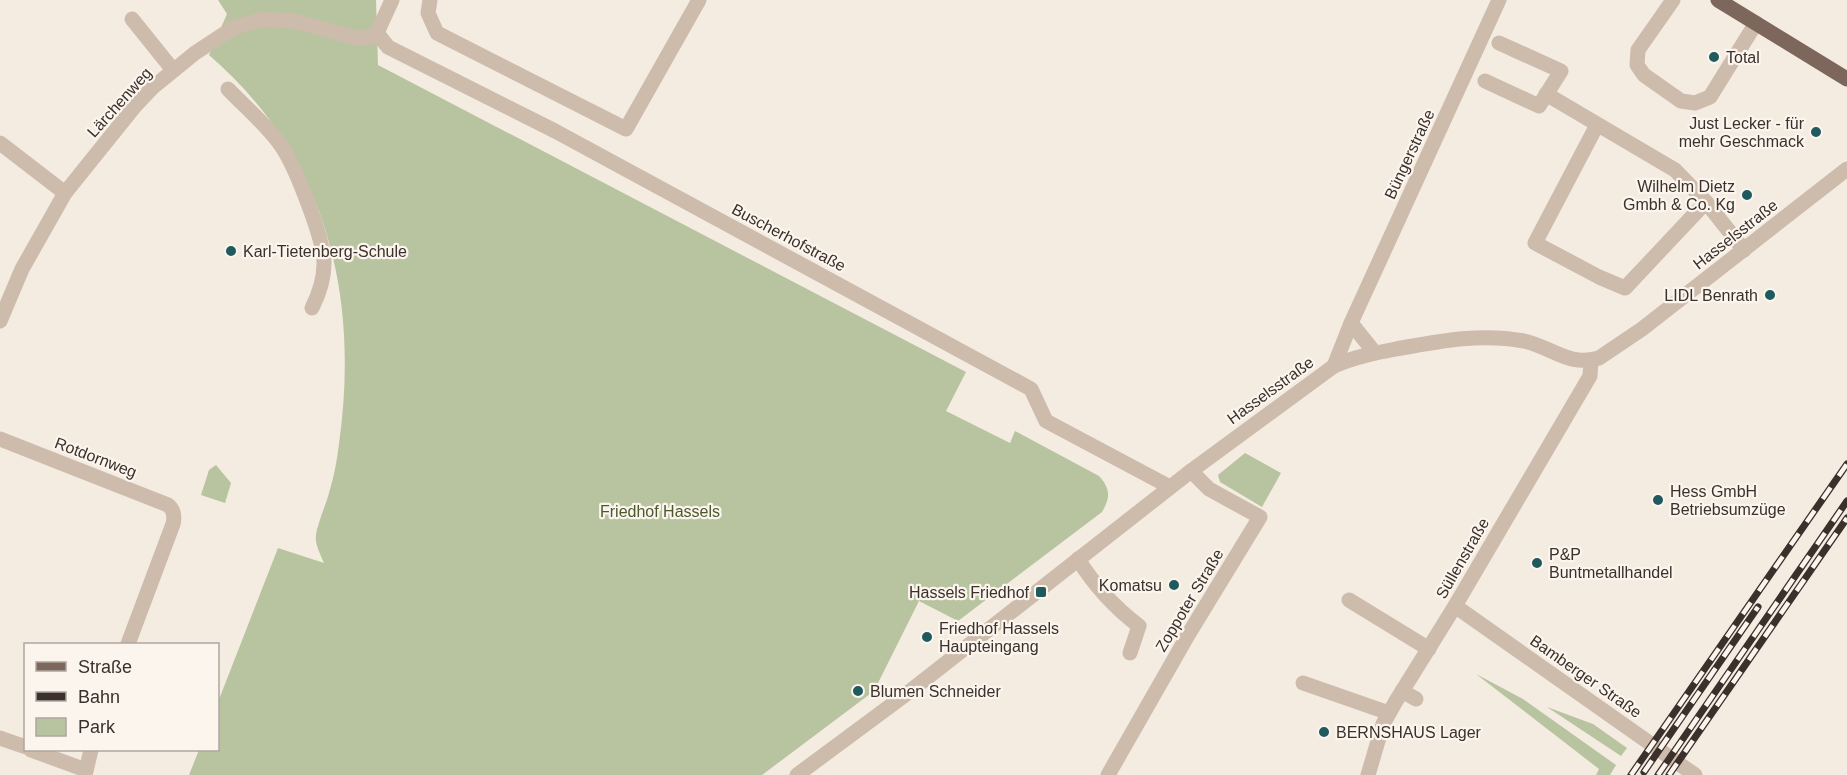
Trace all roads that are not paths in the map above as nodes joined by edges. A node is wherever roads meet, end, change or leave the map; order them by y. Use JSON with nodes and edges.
{"nodes":[{"id":1,"x":392,"y":0,"type":"edge"},
{"id":2,"x":430,"y":0,"type":"edge"},
{"id":3,"x":699,"y":0,"type":"edge"},
{"id":4,"x":1499,"y":0,"type":"edge"},
{"id":5,"x":1673,"y":0,"type":"edge"},
{"id":6,"x":1718,"y":0,"type":"edge"},
{"id":7,"x":132,"y":19,"type":"dead end"},
{"id":8,"x":1756,"y":24,"type":"junction"},
{"id":9,"x":377,"y":33,"type":"junction"},
{"id":10,"x":1499,"y":43,"type":"dead end"},
{"id":11,"x":173,"y":70,"type":"junction"},
{"id":12,"x":1847,"y":79,"type":"edge"},
{"id":13,"x":1485,"y":81,"type":"dead end"},
{"id":14,"x":228,"y":89,"type":"dead end"},
{"id":15,"x":1546,"y":94,"type":"junction"},
{"id":16,"x":1598,"y":125,"type":"junction"},
{"id":17,"x":0,"y":143,"type":"edge"},
{"id":18,"x":1847,"y":156,"type":"edge"},
{"id":19,"x":1847,"y":169,"type":"edge"},
{"id":20,"x":65,"y":193,"type":"junction"},
{"id":21,"x":1814,"y":193,"type":"junction"},
{"id":22,"x":1706,"y":202,"type":"junction"},
{"id":23,"x":1744,"y":250,"type":"junction"},
{"id":24,"x":312,"y":308,"type":"dead end"},
{"id":25,"x":0,"y":321,"type":"edge"},
{"id":26,"x":1352,"y":323,"type":"junction"},
{"id":27,"x":1375,"y":353,"type":"junction"},
{"id":28,"x":1592,"y":360,"type":"junction"},
{"id":29,"x":1334,"y":366,"type":"junction"},
{"id":30,"x":0,"y":439,"type":"edge"},
{"id":31,"x":1191,"y":471,"type":"junction"},
{"id":32,"x":1170,"y":487,"type":"junction"},
{"id":33,"x":1078,"y":559,"type":"junction"},
{"id":34,"x":1349,"y":600,"type":"dead end"},
{"id":35,"x":1455,"y":606,"type":"junction"},
{"id":36,"x":129,"y":643,"type":"edge"},
{"id":37,"x":1429,"y":649,"type":"junction"},
{"id":38,"x":1130,"y":653,"type":"dead end"},
{"id":39,"x":1303,"y":683,"type":"dead end"},
{"id":40,"x":1402,"y":691,"type":"junction"},
{"id":41,"x":1416,"y":699,"type":"dead end"},
{"id":42,"x":1389,"y":713,"type":"junction"},
{"id":43,"x":0,"y":738,"type":"edge"},
{"id":44,"x":24,"y":746,"type":"edge"},
{"id":45,"x":33,"y":751,"type":"edge"},
{"id":46,"x":91,"y":751,"type":"edge"},
{"id":47,"x":85,"y":773,"type":"edge"},
{"id":48,"x":797,"y":775,"type":"edge"},
{"id":49,"x":1108,"y":775,"type":"edge"},
{"id":50,"x":1368,"y":775,"type":"edge"},
{"id":51,"x":1695,"y":775,"type":"edge"}],
"edges":[{"from":1,"to":9,"type":"street"},
{"from":2,"to":3,"type":"street"},
{"from":4,"to":26,"type":"street","name":"Büngerstraße"},
{"from":5,"to":8,"type":"street"},
{"from":6,"to":8,"type":"main road"},
{"from":7,"to":11,"type":"street"},
{"from":8,"to":12,"type":"main road"},
{"from":9,"to":11,"type":"street","name":"Lärchenweg"},
{"from":9,"to":32,"type":"street","name":"Buscherhofstraße"},
{"from":10,"to":15,"type":"street"},
{"from":11,"to":20,"type":"street","name":"Lärchenweg"},
{"from":13,"to":15,"type":"street"},
{"from":14,"to":24,"type":"street"},
{"from":15,"to":16,"type":"street"},
{"from":16,"to":22,"type":"street"},
{"from":16,"to":22,"type":"street"},
{"from":17,"to":20,"type":"street"},
{"from":18,"to":21,"type":"street","name":"Hasselsstraße"},
{"from":19,"to":21,"type":"street","name":"Hasselsstraße"},
{"from":20,"to":25,"type":"street","name":"Lärchenweg"},
{"from":21,"to":23,"type":"street","name":"Hasselsstraße"},
{"from":22,"to":23,"type":"street"},
{"from":23,"to":28,"type":"street","name":"Hasselsstraße"},
{"from":26,"to":27,"type":"street"},
{"from":26,"to":29,"type":"street","name":"Büngerstraße"},
{"from":27,"to":28,"type":"street","name":"Hasselsstraße"},
{"from":27,"to":29,"type":"street","name":"Hasselsstraße"},
{"from":28,"to":35,"type":"street","name":"Süllenstraße"},
{"from":29,"to":31,"type":"street","name":"Hasselsstraße"},
{"from":30,"to":36,"type":"street","name":"Rotdornweg"},
{"from":31,"to":32,"type":"street","name":"Hasselsstraße"},
{"from":31,"to":49,"type":"street","name":"Zoppoter Straße"},
{"from":32,"to":33,"type":"street","name":"Hasselsstraße"},
{"from":33,"to":38,"type":"street"},
{"from":33,"to":48,"type":"street","name":"Hasselsstraße"},
{"from":34,"to":37,"type":"street"},
{"from":35,"to":37,"type":"street","name":"Süllenstraße"},
{"from":35,"to":51,"type":"street","name":"Bamberger Straße"},
{"from":37,"to":40,"type":"street","name":"Süllenstraße"},
{"from":39,"to":42,"type":"street"},
{"from":40,"to":41,"type":"street"},
{"from":40,"to":42,"type":"street","name":"Süllenstraße"},
{"from":42,"to":50,"type":"street","name":"Süllenstraße"},
{"from":43,"to":44,"type":"street"},
{"from":45,"to":47,"type":"street"},
{"from":46,"to":47,"type":"street"}]}
